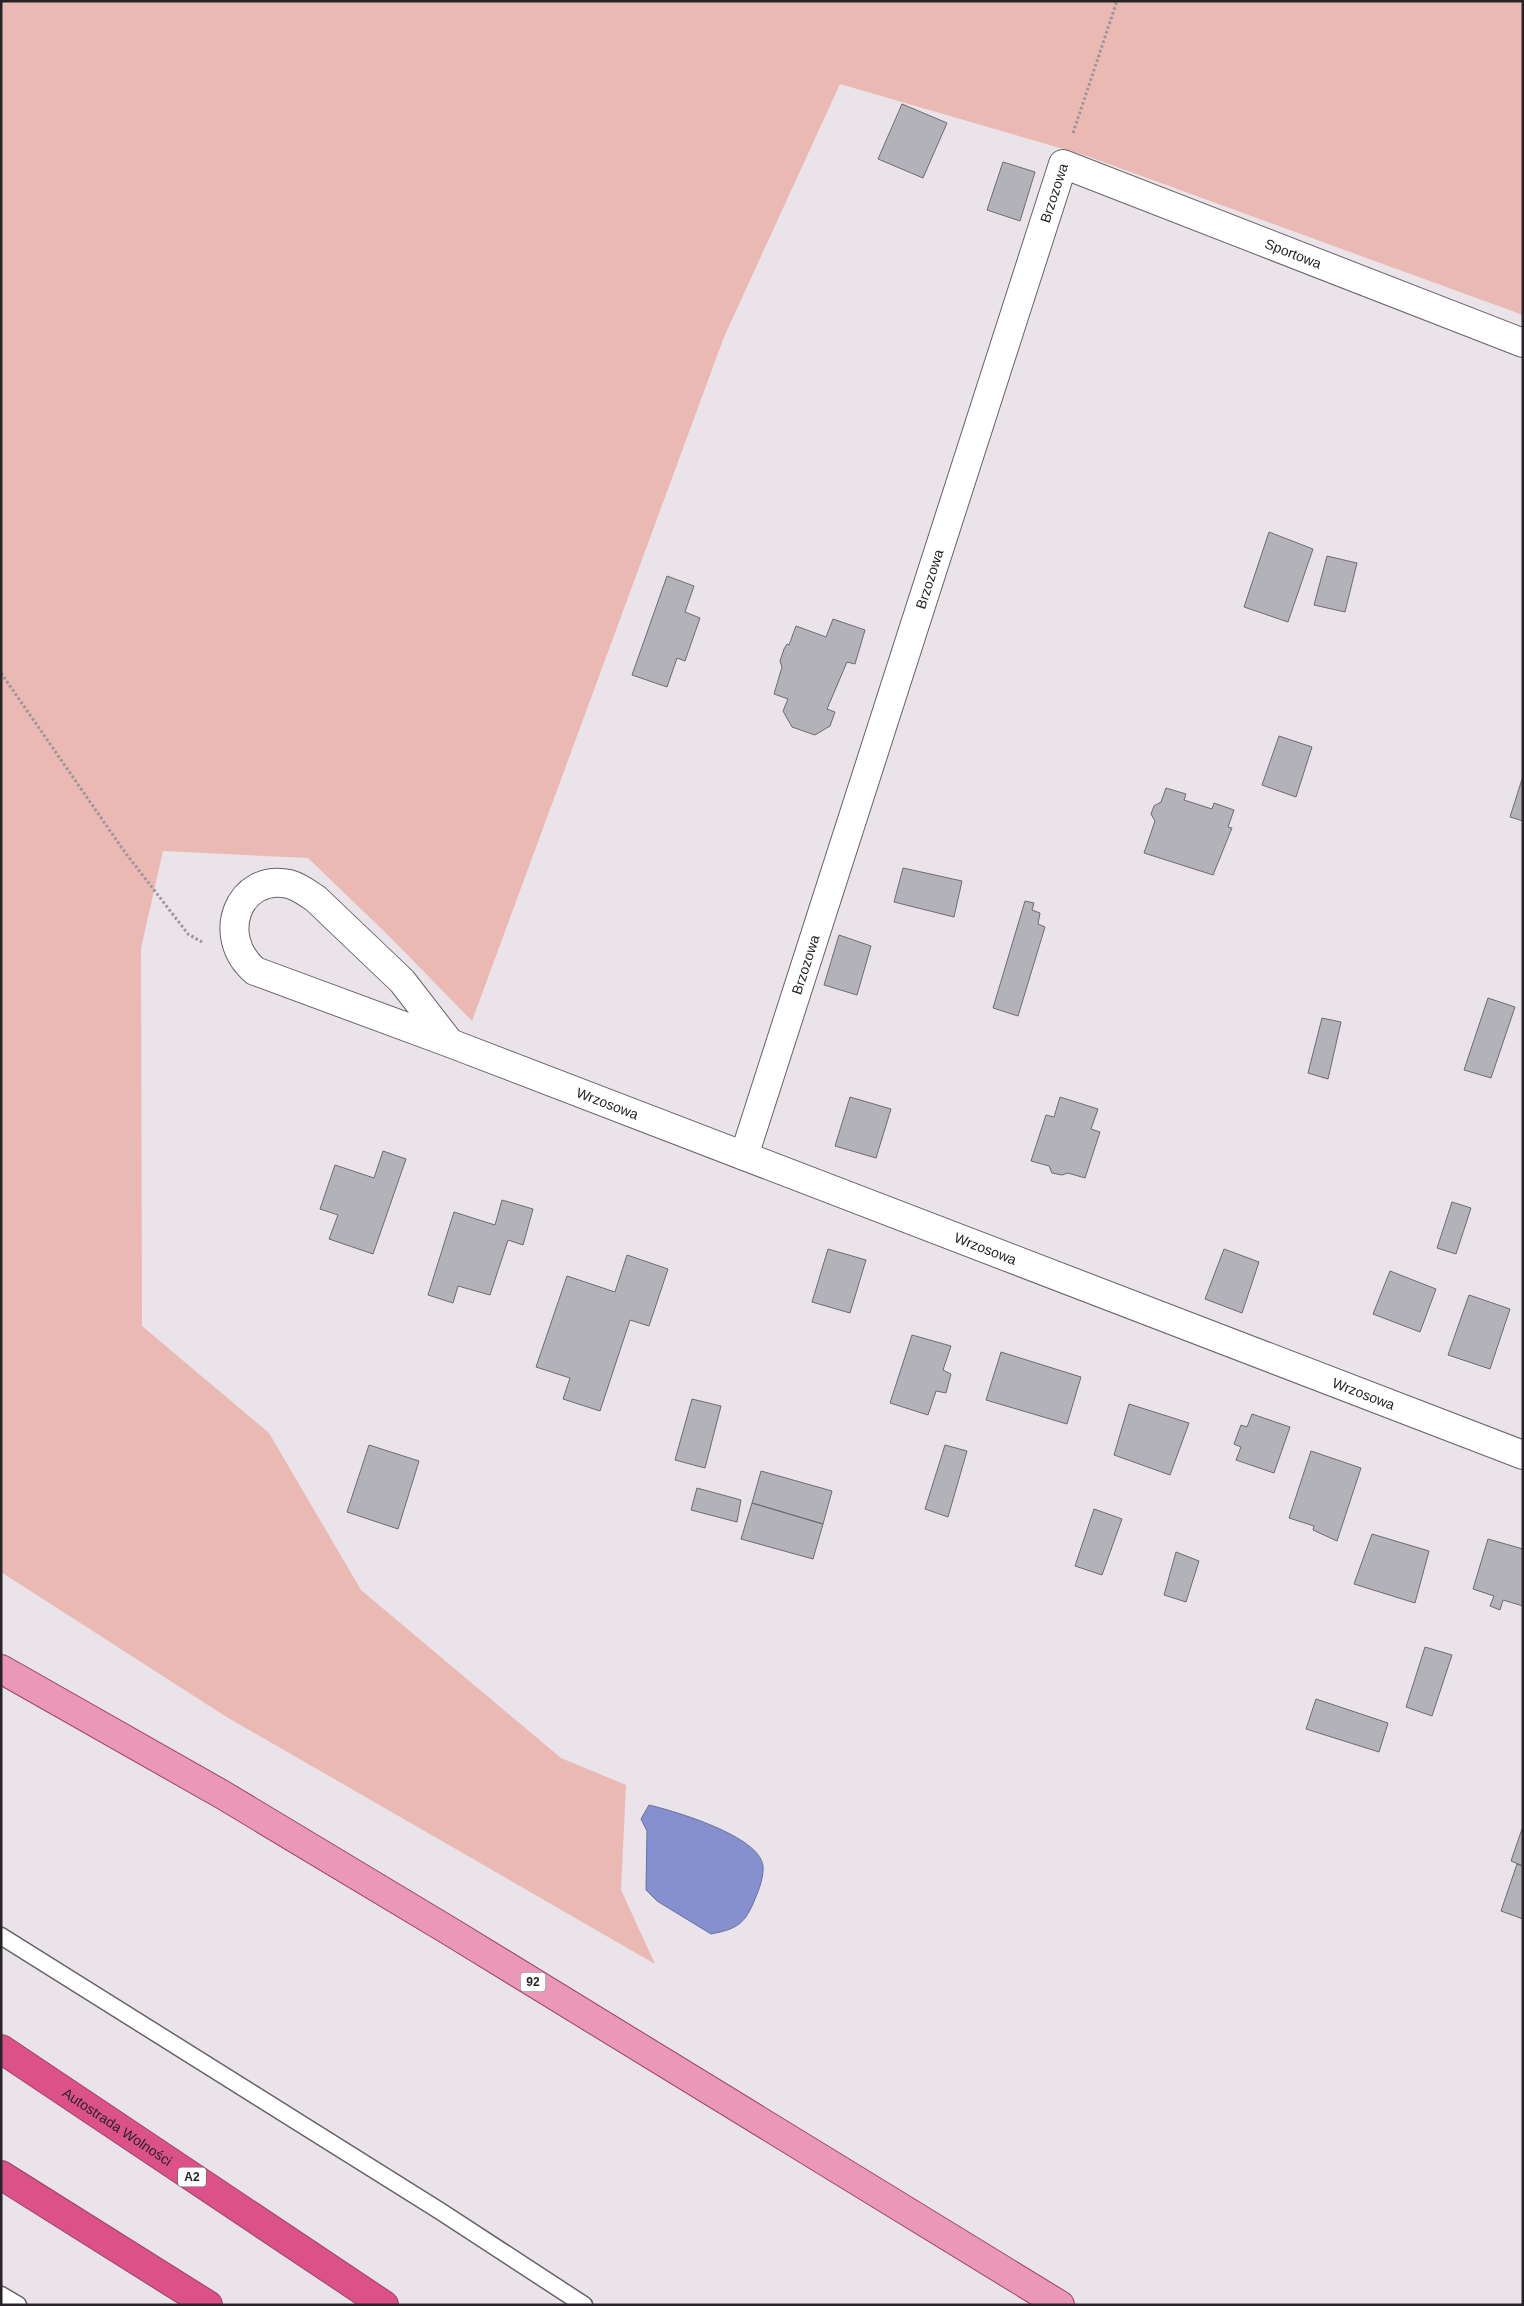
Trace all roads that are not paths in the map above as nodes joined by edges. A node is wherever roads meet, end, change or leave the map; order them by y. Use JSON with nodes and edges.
{"nodes":[{"id":1,"x":1063,"y":164,"type":"joint"},
{"id":2,"x":1523,"y":343,"type":"edge"},
{"id":3,"x":450,"y":1043,"type":"junction"},
{"id":4,"x":744,"y":1156,"type":"junction"},
{"id":5,"x":1523,"y":1455,"type":"edge"},
{"id":6,"x":1,"y":1669,"type":"edge"},
{"id":7,"x":1,"y":1936,"type":"edge"},
{"id":8,"x":1,"y":2049,"type":"edge"},
{"id":9,"x":1,"y":2175,"type":"edge"},
{"id":10,"x":1,"y":2295,"type":"edge"},
{"id":11,"x":18,"y":2305,"type":"edge"},
{"id":12,"x":208,"y":2305,"type":"edge"},
{"id":13,"x":384,"y":2305,"type":"edge"},
{"id":14,"x":584,"y":2305,"type":"edge"},
{"id":15,"x":1060,"y":2305,"type":"edge"}],
"edges":[{"from":1,"to":2,"type":"street","name":"Sportowa"},
{"from":1,"to":4,"type":"street","name":"Brzozowa"},
{"from":3,"to":3,"type":"street","name":"Wrzosowa"},
{"from":3,"to":4,"type":"street","name":"Wrzosowa"},
{"from":4,"to":5,"type":"street","name":"Wrzosowa"},
{"from":6,"to":15,"type":"main road","number":"92"},
{"from":7,"to":14,"type":"lane"},
{"from":8,"to":13,"type":"highway","name":"Autostrada Wolności","number":"A2"},
{"from":9,"to":12,"type":"highway"},
{"from":10,"to":11,"type":"lane"}]}
